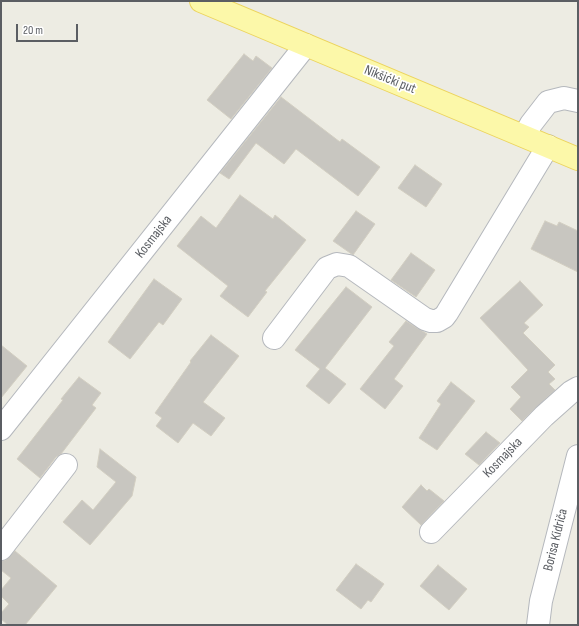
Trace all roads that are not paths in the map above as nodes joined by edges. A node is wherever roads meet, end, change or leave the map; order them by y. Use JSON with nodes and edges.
{"nodes":[{"id":1,"x":201,"y":1,"type":"edge"},
{"id":2,"x":306,"y":45,"type":"junction"},
{"id":3,"x":578,"y":101,"type":"edge"},
{"id":4,"x":524,"y":135,"type":"junction"},
{"id":5,"x":548,"y":146,"type":"junction"},
{"id":6,"x":578,"y":159,"type":"edge"},
{"id":7,"x":274,"y":338,"type":"dead end"},
{"id":8,"x":578,"y":388,"type":"edge"},
{"id":9,"x":1,"y":429,"type":"edge"},
{"id":10,"x":578,"y":456,"type":"edge"},
{"id":11,"x":66,"y":465,"type":"dead end"},
{"id":12,"x":432,"y":532,"type":"dead end"},
{"id":13,"x":1,"y":549,"type":"edge"},
{"id":14,"x":538,"y":625,"type":"edge"}],
"edges":[{"from":1,"to":2,"type":"main road","name":"Nikšićki put"},
{"from":2,"to":4,"type":"main road","name":"Nikšićki put"},
{"from":2,"to":9,"type":"street","name":"Kosmajska"},
{"from":3,"to":4,"type":"street"},
{"from":4,"to":5,"type":"main road","name":"Nikšićki put"},
{"from":5,"to":6,"type":"main road","name":"Nikšićki put"},
{"from":5,"to":7,"type":"street"},
{"from":8,"to":12,"type":"street","name":"Kosmajska"},
{"from":10,"to":14,"type":"street","name":"Borisa Kidriča"},
{"from":11,"to":13,"type":"street"}]}
